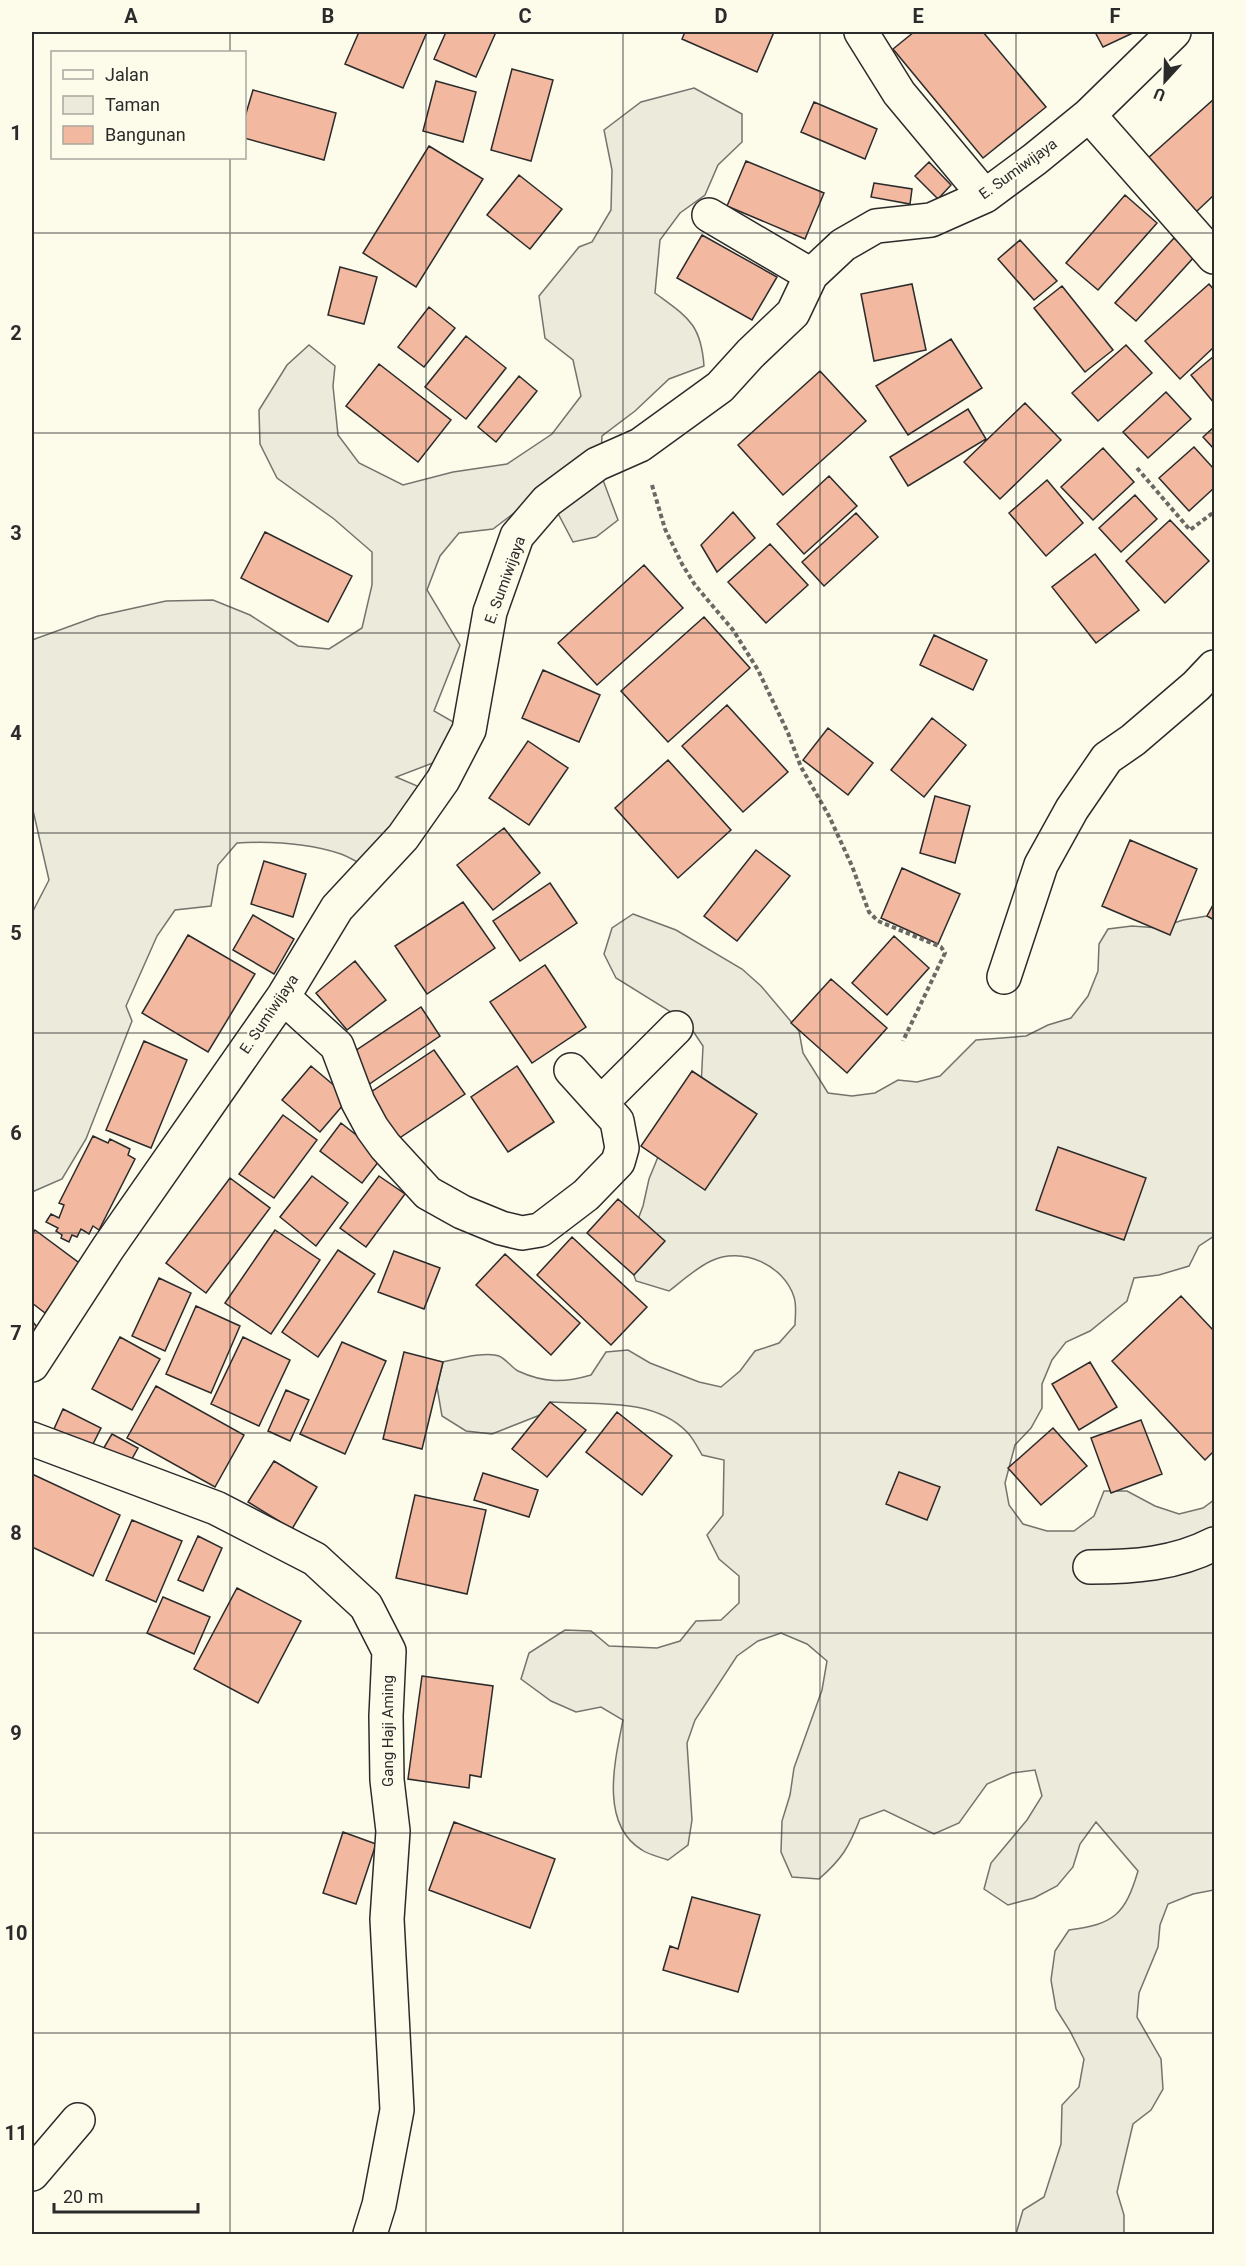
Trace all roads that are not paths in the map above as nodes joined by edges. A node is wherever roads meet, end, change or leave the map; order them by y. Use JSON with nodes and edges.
{"nodes":[{"id":1,"x":861,"y":32,"type":"edge"},
{"id":2,"x":1174,"y":32,"type":"edge"},
{"id":3,"x":1089,"y":115,"type":"junction"},
{"id":4,"x":985,"y":196,"type":"junction"},
{"id":5,"x":709,"y":215,"type":"dead end"},
{"id":6,"x":1215,"y":257,"type":"edge"},
{"id":7,"x":811,"y":275,"type":"junction"},
{"id":8,"x":1215,"y":667,"type":"edge"},
{"id":9,"x":1004,"y":977,"type":"dead end"},
{"id":10,"x":283,"y":997,"type":"junction"},
{"id":11,"x":676,"y":1028,"type":"dead end"},
{"id":12,"x":571,"y":1070,"type":"dead end"},
{"id":13,"x":601,"y":1103,"type":"junction"},
{"id":14,"x":32,"y":1365,"type":"edge"},
{"id":15,"x":32,"y":1439,"type":"edge"},
{"id":16,"x":1215,"y":1544,"type":"edge"},
{"id":17,"x":1090,"y":1567,"type":"dead end"},
{"id":18,"x":78,"y":2120,"type":"dead end"},
{"id":19,"x":32,"y":2174,"type":"edge"},
{"id":20,"x":370,"y":2235,"type":"edge"}],
"edges":[{"from":1,"to":4,"type":"street"},
{"from":2,"to":3,"type":"street","name":"E. Sumiwijaya"},
{"from":3,"to":4,"type":"street","name":"E. Sumiwijaya"},
{"from":3,"to":6,"type":"street"},
{"from":4,"to":7,"type":"street","name":"E. Sumiwijaya"},
{"from":5,"to":7,"type":"street"},
{"from":7,"to":10,"type":"street","name":"E. Sumiwijaya"},
{"from":8,"to":9,"type":"street"},
{"from":10,"to":13,"type":"street"},
{"from":10,"to":14,"type":"street","name":"E. Sumiwijaya"},
{"from":11,"to":13,"type":"street"},
{"from":12,"to":13,"type":"street"},
{"from":15,"to":20,"type":"street","name":"Gang Haji Aming"},
{"from":16,"to":17,"type":"street"},
{"from":18,"to":19,"type":"street"}]}
